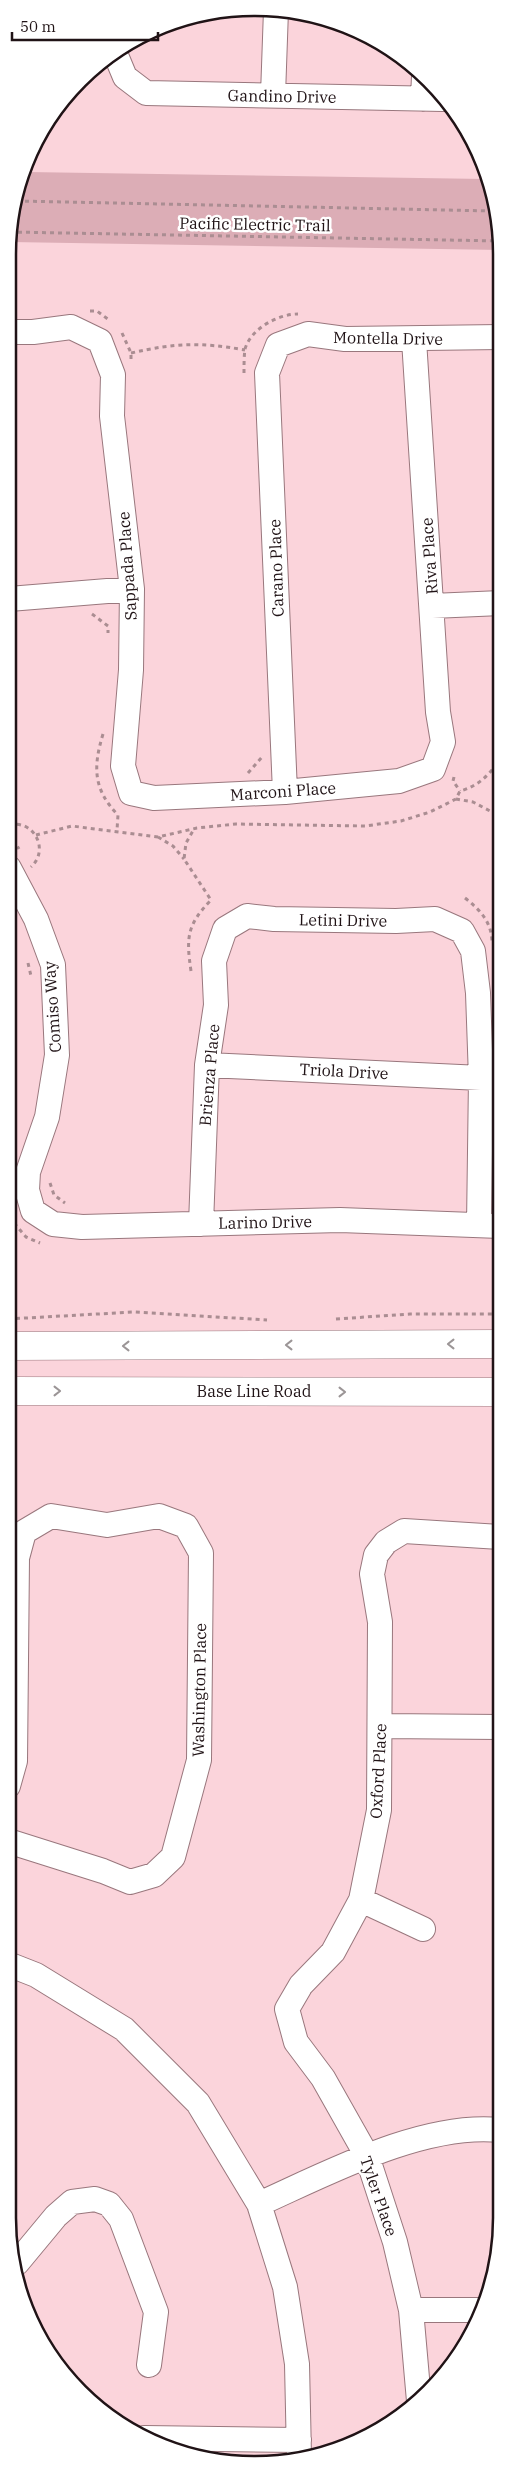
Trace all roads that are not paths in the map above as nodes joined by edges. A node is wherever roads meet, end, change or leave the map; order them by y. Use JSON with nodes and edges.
{"nodes":[{"id":1,"x":276,"y":17,"type":"edge"},
{"id":2,"x":118,"y":59,"type":"edge"},
{"id":3,"x":430,"y":92,"type":"edge"},
{"id":4,"x":273,"y":95,"type":"junction"},
{"id":5,"x":16,"y":332,"type":"edge"},
{"id":6,"x":493,"y":337,"type":"edge"},
{"id":7,"x":414,"y":340,"type":"junction"},
{"id":8,"x":278,"y":345,"type":"joint"},
{"id":9,"x":132,"y":589,"type":"junction"},
{"id":10,"x":16,"y":598,"type":"edge"},
{"id":11,"x":493,"y":602,"type":"edge"},
{"id":12,"x":432,"y":606,"type":"junction"},
{"id":13,"x":433,"y":769,"type":"joint"},
{"id":14,"x":285,"y":792,"type":"junction"},
{"id":15,"x":131,"y":793,"type":"joint"},
{"id":16,"x":19,"y":872,"type":"edge"},
{"id":17,"x":225,"y":929,"type":"joint"},
{"id":18,"x":207,"y":1065,"type":"junction"},
{"id":19,"x":482,"y":1078,"type":"junction"},
{"id":20,"x":33,"y":1211,"type":"joint"},
{"id":21,"x":201,"y":1224,"type":"junction"},
{"id":22,"x":490,"y":1225,"type":"edge"},
{"id":23,"x":493,"y":1344,"type":"edge"},
{"id":24,"x":16,"y":1346,"type":"edge"},
{"id":25,"x":16,"y":1391,"type":"edge"},
{"id":26,"x":493,"y":1392,"type":"edge"},
{"id":27,"x":493,"y":1537,"type":"edge"},
{"id":28,"x":16,"y":1558,"type":"edge"},
{"id":29,"x":380,"y":1726,"type":"junction"},
{"id":30,"x":493,"y":1727,"type":"edge"},
{"id":31,"x":16,"y":1844,"type":"edge"},
{"id":32,"x":361,"y":1900,"type":"junction"},
{"id":33,"x":423,"y":1929,"type":"dead end"},
{"id":34,"x":16,"y":1967,"type":"edge"},
{"id":35,"x":287,"y":2009,"type":"joint"},
{"id":36,"x":493,"y":2130,"type":"edge"},
{"id":37,"x":367,"y":2156,"type":"junction"},
{"id":38,"x":259,"y":2204,"type":"junction"},
{"id":39,"x":20,"y":2258,"type":"edge"},
{"id":40,"x":411,"y":2310,"type":"junction"},
{"id":41,"x":474,"y":2310,"type":"edge"},
{"id":42,"x":149,"y":2365,"type":"dead end"},
{"id":43,"x":418,"y":2391,"type":"edge"},
{"id":44,"x":168,"y":2440,"type":"edge"},
{"id":45,"x":299,"y":2448,"type":"edge"}],
"edges":[{"from":1,"to":4,"type":"street"},
{"from":2,"to":4,"type":"street","name":"Gandino Drive"},
{"from":3,"to":4,"type":"street","name":"Gandino Drive"},
{"from":5,"to":9,"type":"street","name":"Sappada Place"},
{"from":6,"to":7,"type":"street","name":"Montella Drive"},
{"from":7,"to":8,"type":"street","name":"Montella Drive"},
{"from":7,"to":12,"type":"street","name":"Riva Place"},
{"from":8,"to":14,"type":"street","name":"Carano Place"},
{"from":9,"to":10,"type":"street"},
{"from":9,"to":15,"type":"street","name":"Sappada Place"},
{"from":11,"to":12,"type":"street"},
{"from":12,"to":13,"type":"street","name":"Riva Place"},
{"from":13,"to":14,"type":"street","name":"Marconi Place"},
{"from":14,"to":15,"type":"street","name":"Marconi Place"},
{"from":16,"to":20,"type":"street","name":"Comiso Way"},
{"from":17,"to":18,"type":"street","name":"Brienza Place"},
{"from":17,"to":19,"type":"street","name":"Letini Drive"},
{"from":18,"to":19,"type":"street","name":"Triola Drive"},
{"from":18,"to":21,"type":"street","name":"Brienza Place"},
{"from":19,"to":22,"type":"street"},
{"from":20,"to":21,"type":"street","name":"Larino Drive"},
{"from":21,"to":22,"type":"street","name":"Larino Drive"},
{"from":23,"to":24,"type":"main road","one_way":true},
{"from":25,"to":26,"type":"main road","name":"Base Line Road","one_way":true},
{"from":27,"to":29,"type":"street","name":"Oxford Place"},
{"from":28,"to":31,"type":"street","name":"Washington Place"},
{"from":29,"to":30,"type":"street"},
{"from":29,"to":32,"type":"street","name":"Oxford Place"},
{"from":32,"to":33,"type":"street"},
{"from":32,"to":35,"type":"street","name":"Oxford Place"},
{"from":34,"to":38,"type":"street"},
{"from":35,"to":37,"type":"street","name":"Tyler Place"},
{"from":36,"to":37,"type":"street"},
{"from":37,"to":38,"type":"street"},
{"from":37,"to":40,"type":"street","name":"Tyler Place"},
{"from":38,"to":45,"type":"street"},
{"from":39,"to":42,"type":"street"},
{"from":40,"to":41,"type":"street"},
{"from":40,"to":43,"type":"street","name":"Tyler Place"},
{"from":44,"to":45,"type":"street"}]}
